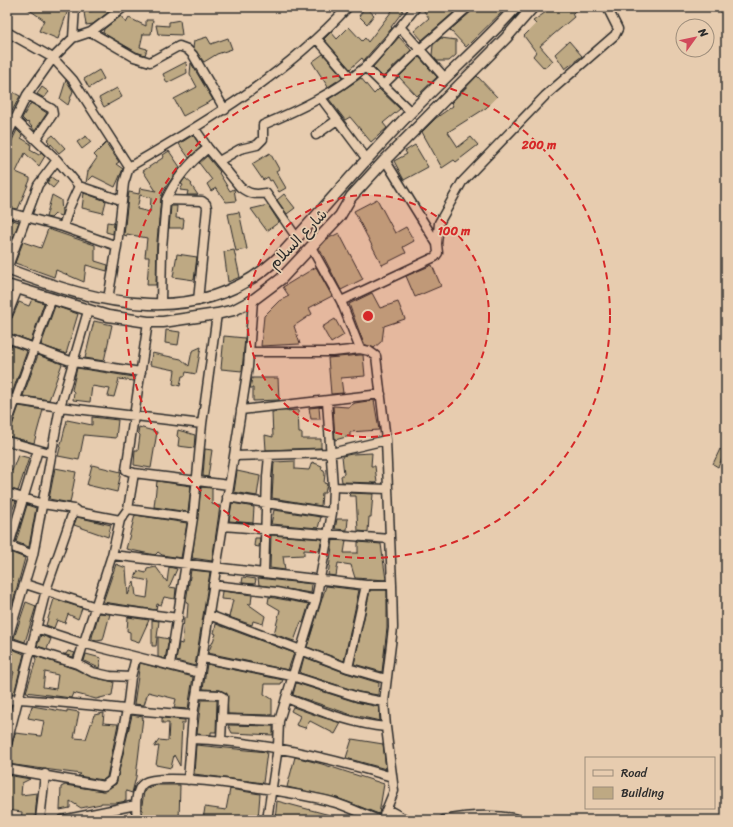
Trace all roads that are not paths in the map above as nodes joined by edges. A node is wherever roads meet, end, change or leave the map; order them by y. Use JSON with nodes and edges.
{"nodes":[{"id":1,"x":75,"y":7,"type":"edge"},
{"id":2,"x":124,"y":7,"type":"edge"},
{"id":3,"x":348,"y":7,"type":"edge"},
{"id":4,"x":416,"y":7,"type":"edge"},
{"id":5,"x":468,"y":7,"type":"edge"},
{"id":6,"x":532,"y":7,"type":"edge"},
{"id":7,"x":607,"y":7,"type":"edge"},
{"id":8,"x":512,"y":8,"type":"edge"},
{"id":9,"x":400,"y":27,"type":"junction"},
{"id":10,"x":7,"y":32,"type":"edge"},
{"id":11,"x":91,"y":32,"type":"junction"},
{"id":12,"x":73,"y":38,"type":"junction"},
{"id":13,"x":317,"y":39,"type":"junction"},
{"id":14,"x":420,"y":49,"type":"junction"},
{"id":15,"x":53,"y":58,"type":"junction"},
{"id":16,"x":365,"y":67,"type":"junction"},
{"id":17,"x":351,"y":78,"type":"junction"},
{"id":18,"x":445,"y":78,"type":"junction"},
{"id":19,"x":383,"y":85,"type":"junction"},
{"id":20,"x":27,"y":95,"type":"junction"},
{"id":21,"x":321,"y":98,"type":"junction"},
{"id":22,"x":225,"y":110,"type":"junction"},
{"id":23,"x":411,"y":112,"type":"junction"},
{"id":24,"x":14,"y":119,"type":"junction"},
{"id":25,"x":337,"y":120,"type":"junction"},
{"id":26,"x":195,"y":129,"type":"junction"},
{"id":27,"x":316,"y":135,"type":"dead end"},
{"id":28,"x":7,"y":136,"type":"edge"},
{"id":29,"x":36,"y":139,"type":"junction"},
{"id":30,"x":208,"y":148,"type":"junction"},
{"id":31,"x":366,"y":158,"type":"junction"},
{"id":32,"x":57,"y":160,"type":"junction"},
{"id":33,"x":385,"y":160,"type":"junction"},
{"id":34,"x":219,"y":161,"type":"junction"},
{"id":35,"x":129,"y":167,"type":"junction"},
{"id":36,"x":79,"y":186,"type":"junction"},
{"id":37,"x":341,"y":187,"type":"junction"},
{"id":38,"x":351,"y":198,"type":"junction"},
{"id":39,"x":121,"y":200,"type":"junction"},
{"id":40,"x":166,"y":200,"type":"junction"},
{"id":41,"x":7,"y":212,"type":"edge"},
{"id":42,"x":26,"y":219,"type":"junction"},
{"id":43,"x":62,"y":227,"type":"junction"},
{"id":44,"x":297,"y":238,"type":"junction"},
{"id":45,"x":437,"y":244,"type":"junction"},
{"id":46,"x":117,"y":246,"type":"junction"},
{"id":47,"x":311,"y":247,"type":"junction"},
{"id":48,"x":7,"y":269,"type":"edge"},
{"id":49,"x":7,"y":285,"type":"edge"},
{"id":50,"x":18,"y":288,"type":"junction"},
{"id":51,"x":52,"y":298,"type":"junction"},
{"id":52,"x":108,"y":299,"type":"junction"},
{"id":53,"x":253,"y":300,"type":"junction"},
{"id":54,"x":198,"y":301,"type":"junction"},
{"id":55,"x":341,"y":301,"type":"junction"},
{"id":56,"x":162,"y":304,"type":"junction"},
{"id":57,"x":88,"y":310,"type":"junction"},
{"id":58,"x":218,"y":314,"type":"junction"},
{"id":59,"x":7,"y":316,"type":"edge"},
{"id":60,"x":148,"y":322,"type":"junction"},
{"id":61,"x":7,"y":338,"type":"edge"},
{"id":62,"x":34,"y":348,"type":"junction"},
{"id":63,"x":360,"y":349,"type":"junction"},
{"id":64,"x":250,"y":352,"type":"junction"},
{"id":65,"x":74,"y":362,"type":"junction"},
{"id":66,"x":141,"y":372,"type":"junction"},
{"id":67,"x":380,"y":394,"type":"junction"},
{"id":68,"x":11,"y":399,"type":"edge"},
{"id":69,"x":327,"y":401,"type":"junction"},
{"id":70,"x":60,"y":407,"type":"junction"},
{"id":71,"x":241,"y":410,"type":"junction"},
{"id":72,"x":134,"y":416,"type":"junction"},
{"id":73,"x":7,"y":424,"type":"edge"},
{"id":74,"x":202,"y":424,"type":"junction"},
{"id":75,"x":386,"y":440,"type":"junction"},
{"id":76,"x":7,"y":441,"type":"edge"},
{"id":77,"x":38,"y":450,"type":"junction"},
{"id":78,"x":50,"y":453,"type":"junction"},
{"id":79,"x":331,"y":453,"type":"junction"},
{"id":80,"x":234,"y":456,"type":"junction"},
{"id":81,"x":270,"y":456,"type":"junction"},
{"id":82,"x":134,"y":473,"type":"junction"},
{"id":83,"x":196,"y":480,"type":"junction"},
{"id":84,"x":229,"y":485,"type":"junction"},
{"id":85,"x":333,"y":487,"type":"junction"},
{"id":86,"x":387,"y":490,"type":"junction"},
{"id":87,"x":7,"y":493,"type":"edge"},
{"id":88,"x":227,"y":497,"type":"junction"},
{"id":89,"x":24,"y":499,"type":"junction"},
{"id":90,"x":43,"y":504,"type":"junction"},
{"id":91,"x":266,"y":504,"type":"junction"},
{"id":92,"x":74,"y":509,"type":"junction"},
{"id":93,"x":128,"y":509,"type":"junction"},
{"id":94,"x":332,"y":513,"type":"junction"},
{"id":95,"x":193,"y":518,"type":"junction"},
{"id":96,"x":120,"y":520,"type":"junction"},
{"id":97,"x":223,"y":526,"type":"junction"},
{"id":98,"x":265,"y":530,"type":"junction"},
{"id":99,"x":327,"y":535,"type":"junction"},
{"id":100,"x":390,"y":539,"type":"junction"},
{"id":101,"x":8,"y":545,"type":"edge"},
{"id":102,"x":33,"y":555,"type":"junction"},
{"id":103,"x":112,"y":555,"type":"junction"},
{"id":104,"x":185,"y":564,"type":"junction"},
{"id":105,"x":215,"y":568,"type":"junction"},
{"id":106,"x":264,"y":573,"type":"junction"},
{"id":107,"x":319,"y":581,"type":"junction"},
{"id":108,"x":25,"y":584,"type":"junction"},
{"id":109,"x":213,"y":585,"type":"junction"},
{"id":110,"x":366,"y":585,"type":"junction"},
{"id":111,"x":392,"y":585,"type":"junction"},
{"id":112,"x":46,"y":590,"type":"junction"},
{"id":113,"x":316,"y":600,"type":"junction"},
{"id":114,"x":96,"y":607,"type":"junction"},
{"id":115,"x":209,"y":615,"type":"junction"},
{"id":116,"x":178,"y":618,"type":"junction"},
{"id":117,"x":36,"y":628,"type":"junction"},
{"id":118,"x":9,"y":629,"type":"edge"},
{"id":119,"x":7,"y":642,"type":"edge"},
{"id":120,"x":82,"y":643,"type":"junction"},
{"id":121,"x":32,"y":649,"type":"junction"},
{"id":122,"x":300,"y":650,"type":"junction"},
{"id":123,"x":136,"y":657,"type":"junction"},
{"id":124,"x":203,"y":658,"type":"junction"},
{"id":125,"x":76,"y":664,"type":"junction"},
{"id":126,"x":170,"y":665,"type":"junction"},
{"id":127,"x":348,"y":668,"type":"junction"},
{"id":128,"x":200,"y":673,"type":"junction"},
{"id":129,"x":292,"y":676,"type":"junction"},
{"id":130,"x":131,"y":677,"type":"junction"},
{"id":131,"x":386,"y":679,"type":"junction"},
{"id":132,"x":197,"y":694,"type":"junction"},
{"id":133,"x":286,"y":698,"type":"junction"},
{"id":134,"x":19,"y":699,"type":"junction"},
{"id":135,"x":7,"y":700,"type":"edge"},
{"id":136,"x":384,"y":702,"type":"junction"},
{"id":137,"x":126,"y":710,"type":"junction"},
{"id":138,"x":193,"y":715,"type":"junction"},
{"id":139,"x":223,"y":719,"type":"junction"},
{"id":140,"x":279,"y":721,"type":"junction"},
{"id":141,"x":386,"y":728,"type":"junction"},
{"id":142,"x":191,"y":739,"type":"junction"},
{"id":143,"x":222,"y":740,"type":"junction"},
{"id":144,"x":7,"y":742,"type":"edge"},
{"id":145,"x":278,"y":747,"type":"junction"},
{"id":146,"x":7,"y":769,"type":"edge"},
{"id":147,"x":44,"y":774,"type":"junction"},
{"id":148,"x":392,"y":777,"type":"junction"},
{"id":149,"x":188,"y":780,"type":"junction"},
{"id":150,"x":271,"y":789,"type":"junction"},
{"id":151,"x":136,"y":805,"type":"junction"},
{"id":152,"x":387,"y":809,"type":"junction"},
{"id":153,"x":462,"y":818,"type":"edge"},
{"id":154,"x":40,"y":820,"type":"edge"},
{"id":155,"x":62,"y":820,"type":"edge"},
{"id":156,"x":137,"y":820,"type":"edge"},
{"id":157,"x":267,"y":820,"type":"edge"},
{"id":158,"x":380,"y":820,"type":"edge"},
{"id":159,"x":407,"y":820,"type":"edge"},
{"id":160,"x":444,"y":820,"type":"edge"},
{"id":161,"x":522,"y":820,"type":"edge"}],
"edges":[{"from":1,"to":12,"type":"street"},
{"from":2,"to":11,"type":"street"},
{"from":3,"to":13,"type":"street"},
{"from":4,"to":9,"type":"street"},
{"from":5,"to":14,"type":"street"},
{"from":6,"to":33,"type":"street","name":"شارع السلام"},
{"from":7,"to":45,"type":"street"},
{"from":8,"to":18,"type":"street","name":"شارع السلام"},
{"from":9,"to":14,"type":"street"},
{"from":9,"to":16,"type":"street"},
{"from":10,"to":15,"type":"street"},
{"from":11,"to":12,"type":"street"},
{"from":11,"to":22,"type":"street"},
{"from":12,"to":15,"type":"street"},
{"from":13,"to":17,"type":"street"},
{"from":13,"to":22,"type":"street"},
{"from":14,"to":18,"type":"street"},
{"from":14,"to":19,"type":"street"},
{"from":15,"to":20,"type":"street"},
{"from":15,"to":35,"type":"street"},
{"from":16,"to":17,"type":"street"},
{"from":16,"to":19,"type":"street"},
{"from":17,"to":21,"type":"street"},
{"from":18,"to":23,"type":"street","name":"شارع السلام"},
{"from":19,"to":23,"type":"street"},
{"from":20,"to":24,"type":"street"},
{"from":20,"to":29,"type":"street"},
{"from":21,"to":25,"type":"street"},
{"from":21,"to":34,"type":"street"},
{"from":22,"to":26,"type":"street"},
{"from":23,"to":31,"type":"street","name":"شارع السلام"},
{"from":24,"to":28,"type":"street"},
{"from":24,"to":29,"type":"street"},
{"from":25,"to":27,"type":"street"},
{"from":25,"to":31,"type":"street"},
{"from":26,"to":30,"type":"street"},
{"from":26,"to":35,"type":"street"},
{"from":29,"to":32,"type":"street"},
{"from":30,"to":34,"type":"street"},
{"from":30,"to":40,"type":"street"},
{"from":31,"to":37,"type":"street","name":"شارع السلام"},
{"from":32,"to":36,"type":"street"},
{"from":32,"to":42,"type":"street"},
{"from":33,"to":38,"type":"street","name":"شارع السلام"},
{"from":33,"to":45,"type":"street"},
{"from":34,"to":44,"type":"street"},
{"from":35,"to":39,"type":"street"},
{"from":36,"to":39,"type":"street"},
{"from":36,"to":43,"type":"street"},
{"from":37,"to":38,"type":"street"},
{"from":37,"to":44,"type":"street","name":"شارع السلام"},
{"from":38,"to":47,"type":"street","name":"شارع السلام"},
{"from":39,"to":46,"type":"street"},
{"from":40,"to":54,"type":"street"},
{"from":40,"to":56,"type":"street"},
{"from":41,"to":42,"type":"street"},
{"from":42,"to":43,"type":"street"},
{"from":42,"to":48,"type":"street"},
{"from":43,"to":46,"type":"street"},
{"from":44,"to":54,"type":"street","name":"شارع السلام"},
{"from":45,"to":55,"type":"street"},
{"from":46,"to":52,"type":"street"},
{"from":47,"to":53,"type":"street","name":"شارع السلام"},
{"from":47,"to":55,"type":"street"},
{"from":48,"to":52,"type":"street","name":"شارع السلام"},
{"from":49,"to":50,"type":"street","name":"شارع السلام"},
{"from":50,"to":51,"type":"street","name":"شارع السلام"},
{"from":50,"to":59,"type":"street"},
{"from":51,"to":57,"type":"street","name":"شارع السلام"},
{"from":51,"to":62,"type":"street"},
{"from":52,"to":56,"type":"street","name":"شارع السلام"},
{"from":53,"to":58,"type":"street","name":"شارع السلام"},
{"from":53,"to":64,"type":"street"},
{"from":54,"to":56,"type":"street","name":"شارع السلام"},
{"from":55,"to":63,"type":"street"},
{"from":57,"to":60,"type":"street","name":"شارع السلام"},
{"from":57,"to":65,"type":"street"},
{"from":58,"to":60,"type":"street","name":"شارع السلام"},
{"from":58,"to":74,"type":"street"},
{"from":60,"to":66,"type":"street"},
{"from":61,"to":62,"type":"street"},
{"from":62,"to":65,"type":"street"},
{"from":62,"to":68,"type":"street"},
{"from":63,"to":64,"type":"street"},
{"from":63,"to":67,"type":"street"},
{"from":64,"to":71,"type":"street"},
{"from":65,"to":66,"type":"street"},
{"from":65,"to":70,"type":"street"},
{"from":66,"to":72,"type":"street"},
{"from":67,"to":69,"type":"street"},
{"from":67,"to":75,"type":"street"},
{"from":68,"to":70,"type":"street"},
{"from":68,"to":73,"type":"street"},
{"from":69,"to":71,"type":"street"},
{"from":69,"to":79,"type":"street"},
{"from":70,"to":72,"type":"street"},
{"from":70,"to":78,"type":"street"},
{"from":71,"to":80,"type":"street"},
{"from":72,"to":74,"type":"street"},
{"from":72,"to":82,"type":"street"},
{"from":74,"to":83,"type":"street"},
{"from":75,"to":79,"type":"street"},
{"from":75,"to":86,"type":"street"},
{"from":76,"to":77,"type":"street"},
{"from":77,"to":78,"type":"street"},
{"from":77,"to":89,"type":"street"},
{"from":78,"to":90,"type":"street"},
{"from":79,"to":81,"type":"street"},
{"from":79,"to":85,"type":"street"},
{"from":80,"to":81,"type":"street"},
{"from":80,"to":84,"type":"street"},
{"from":81,"to":91,"type":"street"},
{"from":82,"to":83,"type":"street"},
{"from":82,"to":93,"type":"street"},
{"from":83,"to":84,"type":"street"},
{"from":83,"to":95,"type":"street"},
{"from":84,"to":88,"type":"street"},
{"from":85,"to":86,"type":"street"},
{"from":85,"to":94,"type":"street"},
{"from":86,"to":100,"type":"street"},
{"from":87,"to":89,"type":"street"},
{"from":88,"to":91,"type":"street"},
{"from":88,"to":97,"type":"street"},
{"from":89,"to":90,"type":"street"},
{"from":89,"to":101,"type":"street"},
{"from":90,"to":92,"type":"street"},
{"from":90,"to":102,"type":"street"},
{"from":91,"to":94,"type":"street"},
{"from":91,"to":98,"type":"street"},
{"from":92,"to":96,"type":"street"},
{"from":92,"to":112,"type":"street"},
{"from":93,"to":95,"type":"street"},
{"from":93,"to":96,"type":"street"},
{"from":94,"to":99,"type":"street"},
{"from":95,"to":104,"type":"street"},
{"from":96,"to":103,"type":"street"},
{"from":97,"to":98,"type":"street"},
{"from":97,"to":105,"type":"street"},
{"from":98,"to":99,"type":"street"},
{"from":98,"to":106,"type":"street"},
{"from":99,"to":100,"type":"street"},
{"from":99,"to":107,"type":"street"},
{"from":100,"to":111,"type":"street"},
{"from":101,"to":102,"type":"street"},
{"from":102,"to":108,"type":"street"},
{"from":103,"to":104,"type":"street"},
{"from":103,"to":114,"type":"street"},
{"from":104,"to":105,"type":"street"},
{"from":104,"to":116,"type":"street"},
{"from":105,"to":106,"type":"street"},
{"from":105,"to":109,"type":"street"},
{"from":106,"to":107,"type":"street"},
{"from":107,"to":110,"type":"street"},
{"from":107,"to":113,"type":"street"},
{"from":108,"to":112,"type":"street"},
{"from":108,"to":118,"type":"street"},
{"from":109,"to":113,"type":"street"},
{"from":109,"to":115,"type":"street"},
{"from":110,"to":111,"type":"street"},
{"from":110,"to":127,"type":"street"},
{"from":111,"to":131,"type":"street"},
{"from":112,"to":114,"type":"street"},
{"from":112,"to":117,"type":"street"},
{"from":113,"to":122,"type":"street"},
{"from":114,"to":116,"type":"street"},
{"from":114,"to":120,"type":"street"},
{"from":115,"to":122,"type":"street"},
{"from":115,"to":124,"type":"street"},
{"from":116,"to":126,"type":"street"},
{"from":117,"to":120,"type":"street"},
{"from":117,"to":121,"type":"street"},
{"from":118,"to":119,"type":"street"},
{"from":119,"to":121,"type":"street"},
{"from":120,"to":123,"type":"street"},
{"from":120,"to":125,"type":"street"},
{"from":121,"to":125,"type":"street"},
{"from":121,"to":134,"type":"street"},
{"from":122,"to":127,"type":"street"},
{"from":122,"to":129,"type":"street"},
{"from":123,"to":126,"type":"street"},
{"from":123,"to":130,"type":"street"},
{"from":124,"to":128,"type":"street"},
{"from":124,"to":129,"type":"street"},
{"from":125,"to":130,"type":"street"},
{"from":126,"to":128,"type":"street"},
{"from":127,"to":131,"type":"street"},
{"from":128,"to":132,"type":"street"},
{"from":129,"to":133,"type":"street"},
{"from":129,"to":136,"type":"street"},
{"from":130,"to":137,"type":"street"},
{"from":131,"to":136,"type":"street"},
{"from":132,"to":138,"type":"street"},
{"from":132,"to":139,"type":"street"},
{"from":133,"to":140,"type":"street"},
{"from":133,"to":141,"type":"street"},
{"from":134,"to":135,"type":"street"},
{"from":134,"to":137,"type":"street"},
{"from":134,"to":144,"type":"street"},
{"from":136,"to":141,"type":"street"},
{"from":137,"to":138,"type":"street"},
{"from":137,"to":147,"type":"street"},
{"from":138,"to":142,"type":"street"},
{"from":139,"to":140,"type":"street"},
{"from":139,"to":143,"type":"street"},
{"from":140,"to":145,"type":"street"},
{"from":141,"to":148,"type":"street"},
{"from":142,"to":143,"type":"street"},
{"from":142,"to":149,"type":"street"},
{"from":143,"to":145,"type":"street"},
{"from":145,"to":148,"type":"street"},
{"from":145,"to":150,"type":"street"},
{"from":146,"to":147,"type":"street"},
{"from":147,"to":154,"type":"street"},
{"from":148,"to":152,"type":"street"},
{"from":149,"to":150,"type":"street"},
{"from":149,"to":151,"type":"street"},
{"from":150,"to":157,"type":"street"},
{"from":150,"to":158,"type":"street"},
{"from":151,"to":155,"type":"street"},
{"from":151,"to":156,"type":"street"},
{"from":152,"to":158,"type":"street"},
{"from":152,"to":159,"type":"street"},
{"from":153,"to":160,"type":"street"},
{"from":153,"to":161,"type":"street"}]}
